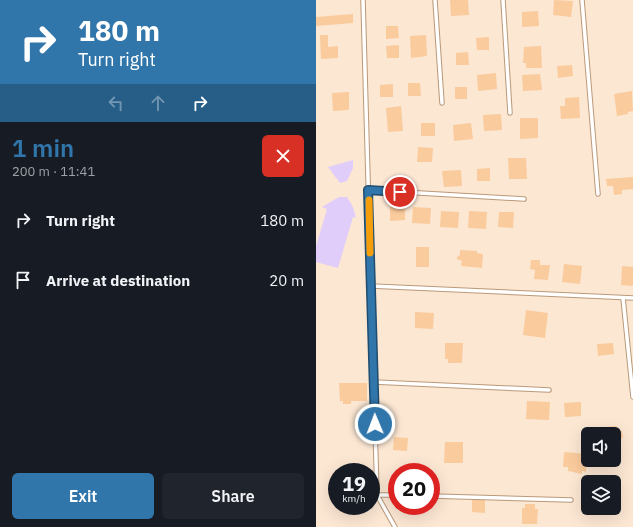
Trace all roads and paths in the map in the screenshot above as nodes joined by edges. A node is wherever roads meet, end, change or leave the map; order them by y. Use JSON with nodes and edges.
{"nodes":[{"id":1,"x":363,"y":0,"type":"edge"},
{"id":2,"x":435,"y":0,"type":"edge"},
{"id":3,"x":503,"y":0,"type":"edge"},
{"id":4,"x":582,"y":0,"type":"edge"},
{"id":5,"x":442,"y":103,"type":"dead end"},
{"id":6,"x":510,"y":114,"type":"dead end"},
{"id":7,"x":368,"y":190,"type":"junction"},
{"id":8,"x":598,"y":194,"type":"dead end"},
{"id":9,"x":524,"y":199,"type":"dead end"},
{"id":10,"x":371,"y":286,"type":"junction"},
{"id":11,"x":623,"y":298,"type":"junction"},
{"id":12,"x":633,"y":298,"type":"edge"},
{"id":13,"x":374,"y":382,"type":"junction"},
{"id":14,"x":549,"y":390,"type":"dead end"},
{"id":15,"x":633,"y":397,"type":"edge"},
{"id":16,"x":376,"y":463,"type":"edge"},
{"id":17,"x":440,"y":496,"type":"edge"},
{"id":18,"x":380,"y":500,"type":"edge"},
{"id":19,"x":571,"y":500,"type":"dead end"},
{"id":20,"x":395,"y":527,"type":"edge"}],
"edges":[{"from":1,"to":7,"type":"lane"},
{"from":2,"to":5,"type":"lane"},
{"from":3,"to":6,"type":"lane"},
{"from":4,"to":8,"type":"lane"},
{"from":7,"to":9,"type":"lane"},
{"from":7,"to":10,"type":"lane"},
{"from":10,"to":11,"type":"lane"},
{"from":10,"to":13,"type":"lane"},
{"from":11,"to":12,"type":"lane"},
{"from":11,"to":15,"type":"lane"},
{"from":13,"to":14,"type":"lane"},
{"from":13,"to":16,"type":"lane"},
{"from":17,"to":19,"type":"lane"},
{"from":18,"to":20,"type":"lane"}]}
